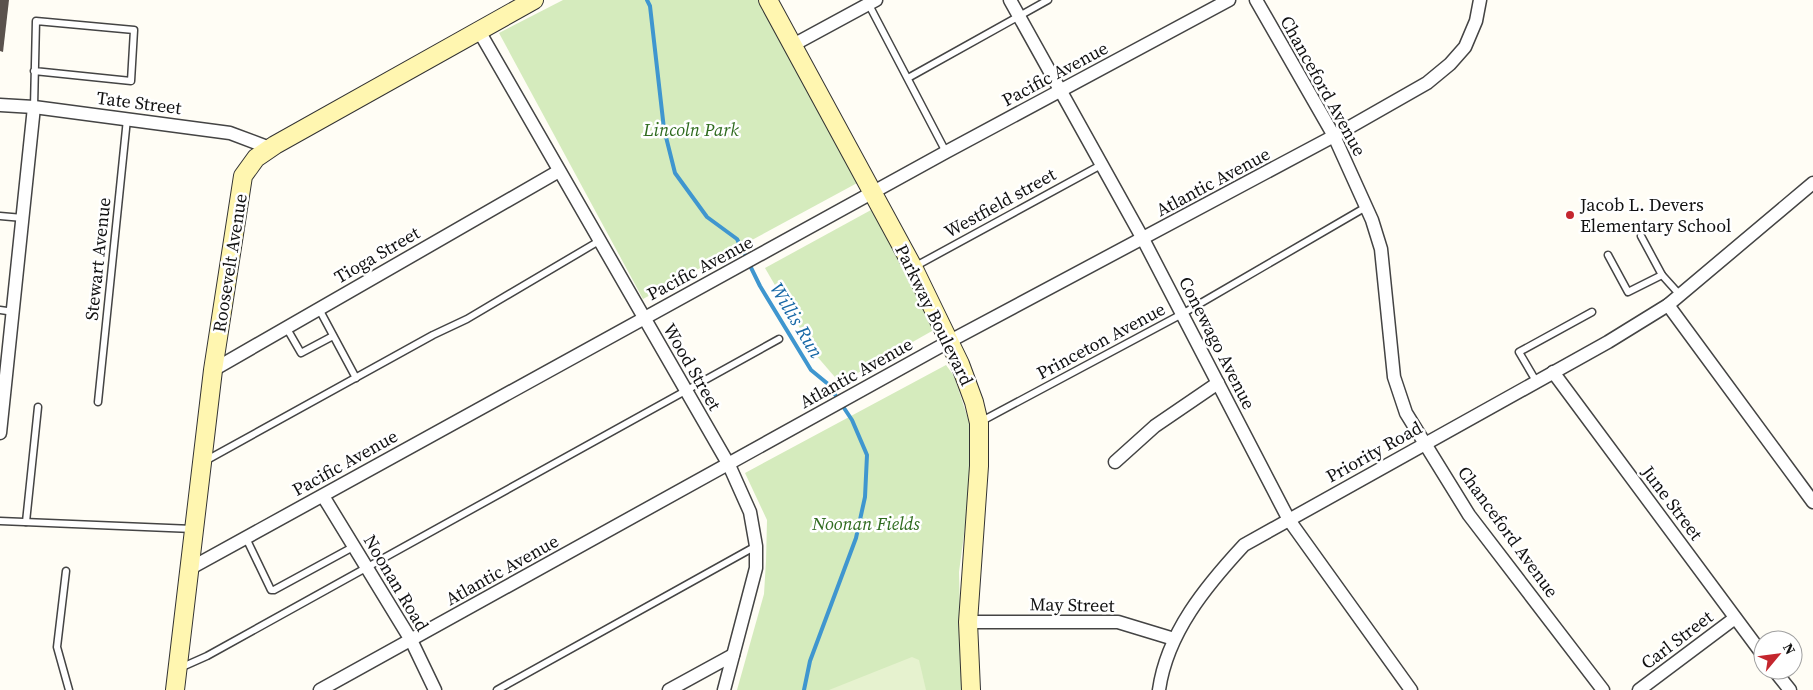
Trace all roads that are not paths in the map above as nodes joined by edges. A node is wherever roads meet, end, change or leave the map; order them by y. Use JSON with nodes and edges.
{"nodes":[{"id":1,"x":534,"y":0,"type":"edge"},
{"id":2,"x":768,"y":0,"type":"edge"},
{"id":3,"x":1010,"y":0,"type":"edge"},
{"id":4,"x":1048,"y":0,"type":"edge"},
{"id":5,"x":1229,"y":0,"type":"edge"},
{"id":6,"x":1256,"y":0,"type":"edge"},
{"id":7,"x":1480,"y":0,"type":"edge"},
{"id":8,"x":870,"y":1,"type":"edge"},
{"id":9,"x":1019,"y":16,"type":"junction"},
{"id":10,"x":479,"y":31,"type":"junction"},
{"id":11,"x":793,"y":45,"type":"junction"},
{"id":12,"x":34,"y":71,"type":"junction"},
{"id":13,"x":908,"y":78,"type":"junction"},
{"id":14,"x":1060,"y":91,"type":"junction"},
{"id":15,"x":0,"y":106,"type":"edge"},
{"id":16,"x":34,"y":107,"type":"junction"},
{"id":17,"x":127,"y":119,"type":"junction"},
{"id":18,"x":1334,"y":136,"type":"junction"},
{"id":19,"x":270,"y":148,"type":"junction"},
{"id":20,"x":946,"y":152,"type":"junction"},
{"id":21,"x":1101,"y":164,"type":"junction"},
{"id":22,"x":559,"y":171,"type":"junction"},
{"id":23,"x":1813,"y":182,"type":"edge"},
{"id":24,"x":874,"y":194,"type":"junction"},
{"id":25,"x":1366,"y":207,"type":"junction"},
{"id":26,"x":0,"y":216,"type":"edge"},
{"id":27,"x":23,"y":218,"type":"junction"},
{"id":28,"x":1641,"y":236,"type":"dead end"},
{"id":29,"x":1144,"y":239,"type":"junction"},
{"id":30,"x":599,"y":241,"type":"junction"},
{"id":31,"x":1608,"y":254,"type":"dead end"},
{"id":32,"x":913,"y":267,"type":"junction"},
{"id":33,"x":1662,"y":274,"type":"junction"},
{"id":34,"x":1680,"y":295,"type":"junction"},
{"id":35,"x":1668,"y":305,"type":"junction"},
{"id":36,"x":319,"y":309,"type":"junction"},
{"id":37,"x":0,"y":310,"type":"edge"},
{"id":38,"x":14,"y":312,"type":"junction"},
{"id":39,"x":1592,"y":312,"type":"dead end"},
{"id":40,"x":1182,"y":314,"type":"junction"},
{"id":41,"x":643,"y":318,"type":"junction"},
{"id":42,"x":286,"y":327,"type":"junction"},
{"id":43,"x":333,"y":336,"type":"junction"},
{"id":44,"x":779,"y":339,"type":"dead end"},
{"id":45,"x":950,"y":341,"type":"junction"},
{"id":46,"x":213,"y":370,"type":"junction"},
{"id":47,"x":1553,"y":372,"type":"junction"},
{"id":48,"x":356,"y":378,"type":"junction"},
{"id":49,"x":1536,"y":381,"type":"junction"},
{"id":50,"x":1218,"y":383,"type":"junction"},
{"id":51,"x":686,"y":391,"type":"junction"},
{"id":52,"x":98,"y":402,"type":"dead end"},
{"id":53,"x":38,"y":407,"type":"dead end"},
{"id":54,"x":979,"y":423,"type":"junction"},
{"id":55,"x":0,"y":432,"type":"edge"},
{"id":56,"x":1424,"y":444,"type":"junction"},
{"id":57,"x":1115,"y":462,"type":"dead end"},
{"id":58,"x":202,"y":463,"type":"junction"},
{"id":59,"x":729,"y":465,"type":"junction"},
{"id":60,"x":323,"y":496,"type":"junction"},
{"id":61,"x":1813,"y":502,"type":"edge"},
{"id":62,"x":0,"y":520,"type":"edge"},
{"id":63,"x":1289,"y":520,"type":"junction"},
{"id":64,"x":26,"y":522,"type":"junction"},
{"id":65,"x":194,"y":530,"type":"junction"},
{"id":66,"x":246,"y":538,"type":"junction"},
{"id":67,"x":756,"y":546,"type":"junction"},
{"id":68,"x":353,"y":547,"type":"junction"},
{"id":69,"x":365,"y":567,"type":"junction"},
{"id":70,"x":188,"y":569,"type":"junction"},
{"id":71,"x":66,"y":571,"type":"dead end"},
{"id":72,"x":1735,"y":618,"type":"junction"},
{"id":73,"x":968,"y":622,"type":"junction"},
{"id":74,"x":1174,"y":639,"type":"junction"},
{"id":75,"x":411,"y":640,"type":"junction"},
{"id":76,"x":1753,"y":642,"type":"edge"},
{"id":77,"x":733,"y":655,"type":"junction"},
{"id":78,"x":177,"y":670,"type":"junction"},
{"id":79,"x":1782,"y":680,"type":"edge"},
{"id":80,"x":69,"y":690,"type":"edge"},
{"id":81,"x":175,"y":690,"type":"edge"},
{"id":82,"x":320,"y":690,"type":"edge"},
{"id":83,"x":435,"y":690,"type":"edge"},
{"id":84,"x":497,"y":690,"type":"edge"},
{"id":85,"x":668,"y":690,"type":"edge"},
{"id":86,"x":724,"y":690,"type":"edge"},
{"id":87,"x":971,"y":690,"type":"edge"},
{"id":88,"x":1159,"y":690,"type":"edge"},
{"id":89,"x":1411,"y":690,"type":"edge"},
{"id":90,"x":1603,"y":690,"type":"edge"},
{"id":91,"x":1639,"y":690,"type":"edge"},
{"id":92,"x":1790,"y":690,"type":"edge"}],
"edges":[{"from":1,"to":10,"type":"main road","name":"Roosevelt Avenue"},
{"from":2,"to":11,"type":"main road","name":"Parkway Boulevard"},
{"from":3,"to":9,"type":"street","name":"Conewago Avenue"},
{"from":4,"to":9,"type":"lane"},
{"from":5,"to":14,"type":"street","name":"Pacific Avenue"},
{"from":6,"to":18,"type":"street","name":"Chanceford Avenue"},
{"from":7,"to":18,"type":"street","name":"Atlantic Avenue"},
{"from":8,"to":11,"type":"street"},
{"from":8,"to":13,"type":"lane"},
{"from":9,"to":13,"type":"lane"},
{"from":9,"to":14,"type":"street","name":"Conewago Avenue"},
{"from":10,"to":19,"type":"main road","name":"Roosevelt Avenue"},
{"from":10,"to":22,"type":"street","name":"Wood Street"},
{"from":11,"to":24,"type":"main road","name":"Parkway Boulevard"},
{"from":12,"to":12,"type":"lane"},
{"from":12,"to":16,"type":"lane"},
{"from":13,"to":20,"type":"lane"},
{"from":14,"to":20,"type":"street","name":"Pacific Avenue"},
{"from":14,"to":21,"type":"street","name":"Conewago Avenue"},
{"from":15,"to":16,"type":"street","name":"Tate Street"},
{"from":16,"to":17,"type":"street","name":"Tate Street"},
{"from":16,"to":27,"type":"street"},
{"from":17,"to":19,"type":"street","name":"Tate Street"},
{"from":17,"to":52,"type":"lane","name":"Stewart Avenue"},
{"from":18,"to":25,"type":"street","name":"Chanceford Avenue"},
{"from":18,"to":29,"type":"street","name":"Atlantic Avenue"},
{"from":19,"to":46,"type":"main road","name":"Roosevelt Avenue"},
{"from":20,"to":24,"type":"street","name":"Pacific Avenue"},
{"from":21,"to":29,"type":"street","name":"Conewago Avenue"},
{"from":21,"to":32,"type":"lane","name":"Westfield street"},
{"from":22,"to":30,"type":"street","name":"Wood Street"},
{"from":22,"to":36,"type":"street","name":"Tioga Street"},
{"from":23,"to":34,"type":"street","name":"Priority Road"},
{"from":24,"to":32,"type":"main road","name":"Parkway Boulevard"},
{"from":24,"to":41,"type":"street","name":"Pacific Avenue"},
{"from":25,"to":40,"type":"lane","name":"Princeton Avenue"},
{"from":25,"to":56,"type":"street","name":"Chanceford Avenue"},
{"from":26,"to":27,"type":"lane"},
{"from":27,"to":38,"type":"street"},
{"from":28,"to":33,"type":"lane"},
{"from":29,"to":40,"type":"street","name":"Conewago Avenue"},
{"from":29,"to":45,"type":"street","name":"Atlantic Avenue"},
{"from":30,"to":41,"type":"street","name":"Wood Street"},
{"from":30,"to":48,"type":"lane"},
{"from":31,"to":33,"type":"lane"},
{"from":32,"to":45,"type":"main road","name":"Parkway Boulevard"},
{"from":33,"to":34,"type":"lane"},
{"from":34,"to":35,"type":"street","name":"Priority Road"},
{"from":35,"to":47,"type":"street","name":"Priority Road"},
{"from":35,"to":61,"type":"street"},
{"from":36,"to":42,"type":"street","name":"Tioga Street"},
{"from":36,"to":43,"type":"lane"},
{"from":37,"to":38,"type":"lane"},
{"from":38,"to":55,"type":"street"},
{"from":39,"to":49,"type":"lane"},
{"from":40,"to":50,"type":"street","name":"Conewago Avenue"},
{"from":40,"to":54,"type":"lane","name":"Princeton Avenue"},
{"from":41,"to":51,"type":"street","name":"Wood Street"},
{"from":41,"to":60,"type":"street","name":"Pacific Avenue"},
{"from":42,"to":43,"type":"lane"},
{"from":42,"to":46,"type":"street","name":"Tioga Street"},
{"from":43,"to":48,"type":"lane"},
{"from":44,"to":51,"type":"lane"},
{"from":45,"to":54,"type":"main road","name":"Parkway Boulevard"},
{"from":45,"to":59,"type":"street","name":"Atlantic Avenue"},
{"from":46,"to":58,"type":"main road","name":"Roosevelt Avenue"},
{"from":47,"to":49,"type":"street","name":"Priority Road"},
{"from":47,"to":72,"type":"street","name":"June Street"},
{"from":48,"to":58,"type":"lane"},
{"from":49,"to":56,"type":"street","name":"Priority Road"},
{"from":50,"to":57,"type":"street"},
{"from":50,"to":63,"type":"street","name":"Conewago Avenue"},
{"from":51,"to":59,"type":"street","name":"Wood Street"},
{"from":51,"to":69,"type":"lane"},
{"from":53,"to":64,"type":"lane"},
{"from":54,"to":73,"type":"main road","name":"Parkway Boulevard"},
{"from":56,"to":63,"type":"street","name":"Priority Road"},
{"from":56,"to":90,"type":"street","name":"Chanceford Avenue"},
{"from":58,"to":65,"type":"main road","name":"Roosevelt Avenue"},
{"from":59,"to":67,"type":"street","name":"Wood Street"},
{"from":59,"to":75,"type":"street","name":"Atlantic Avenue"},
{"from":60,"to":66,"type":"street","name":"Pacific Avenue"},
{"from":60,"to":68,"type":"street","name":"Noonan Road"},
{"from":62,"to":64,"type":"lane"},
{"from":63,"to":74,"type":"street","name":"Priority Road"},
{"from":63,"to":89,"type":"street","name":"Conewago Avenue"},
{"from":64,"to":65,"type":"lane"},
{"from":65,"to":70,"type":"main road","name":"Roosevelt Avenue"},
{"from":66,"to":68,"type":"lane"},
{"from":66,"to":70,"type":"street","name":"Pacific Avenue"},
{"from":67,"to":77,"type":"street","name":"Wood Street"},
{"from":67,"to":84,"type":"lane"},
{"from":68,"to":69,"type":"street","name":"Noonan Road"},
{"from":69,"to":75,"type":"street","name":"Noonan Road"},
{"from":69,"to":78,"type":"lane"},
{"from":70,"to":78,"type":"main road","name":"Roosevelt Avenue"},
{"from":71,"to":80,"type":"lane"},
{"from":72,"to":76,"type":"street","name":"June Street"},
{"from":72,"to":91,"type":"street","name":"Carl Street"},
{"from":73,"to":74,"type":"street","name":"May Street"},
{"from":73,"to":87,"type":"main road","name":"Parkway Boulevard"},
{"from":74,"to":88,"type":"street","name":"Priority Road"},
{"from":75,"to":82,"type":"street","name":"Atlantic Avenue"},
{"from":75,"to":83,"type":"street","name":"Noonan Road"},
{"from":77,"to":85,"type":"street"},
{"from":77,"to":86,"type":"street","name":"Wood Street"},
{"from":78,"to":81,"type":"main road","name":"Roosevelt Avenue"},
{"from":79,"to":92,"type":"street"}]}
